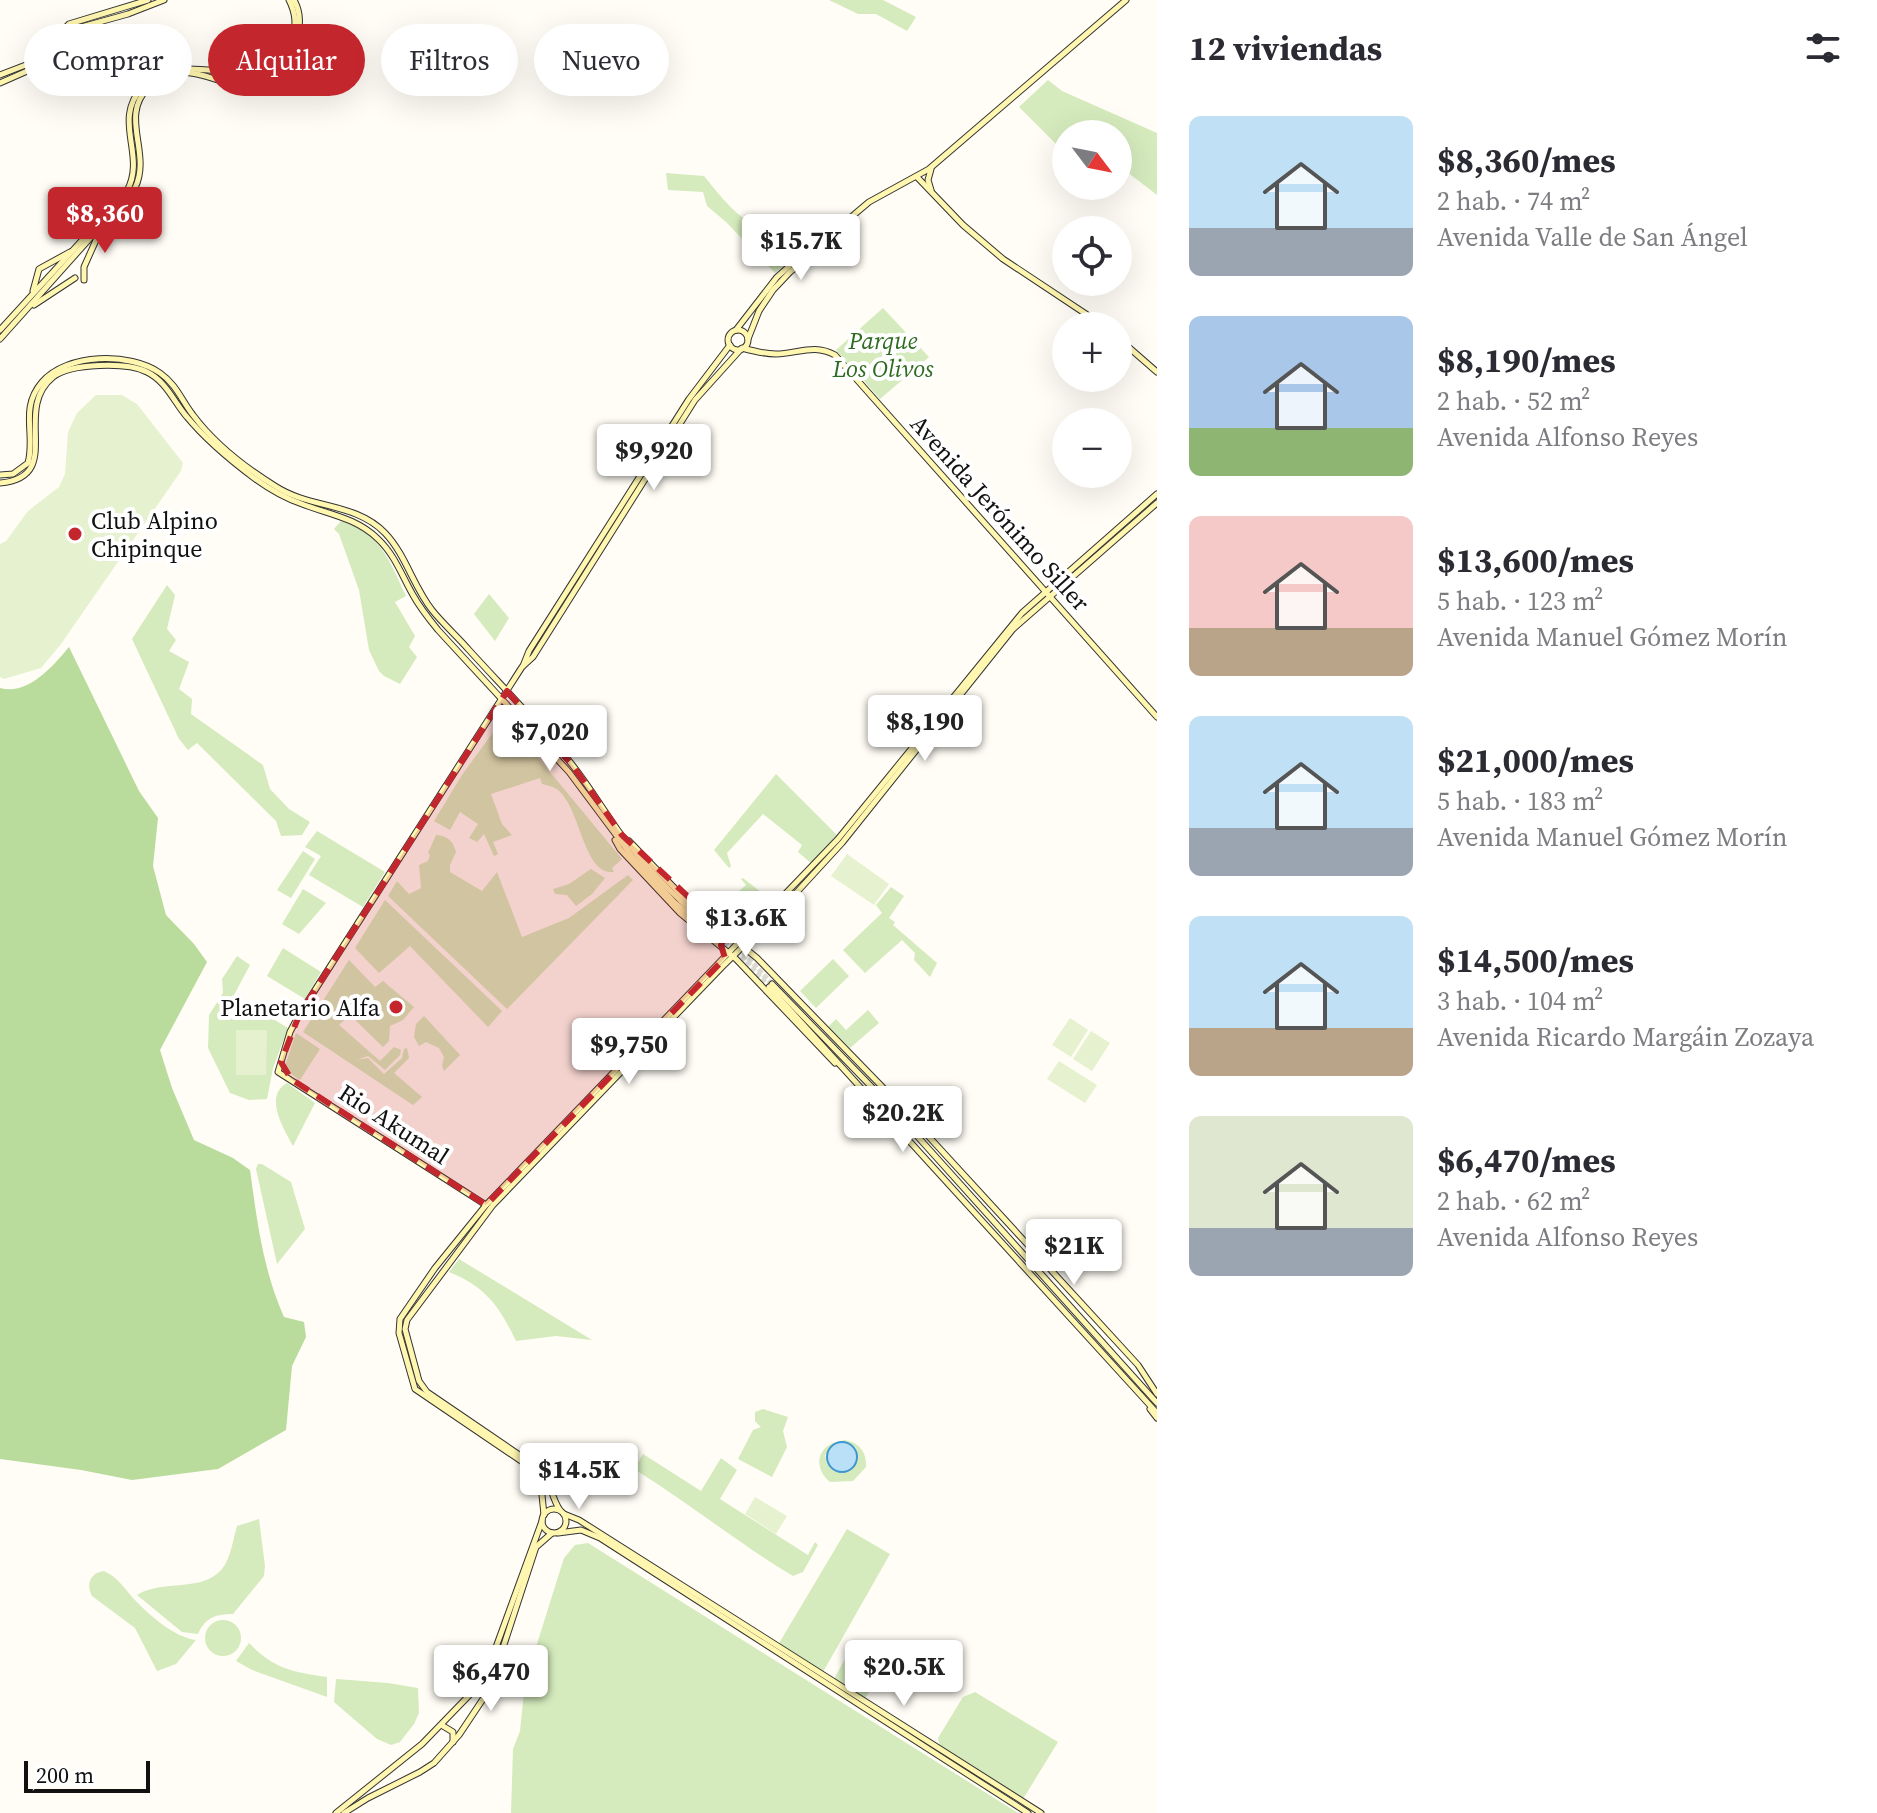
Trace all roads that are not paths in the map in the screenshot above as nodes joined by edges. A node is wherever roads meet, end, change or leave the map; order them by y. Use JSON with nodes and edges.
{"nodes":[{"id":1,"x":148,"y":0,"type":"edge"},
{"id":2,"x":164,"y":0,"type":"edge"},
{"id":3,"x":292,"y":0,"type":"edge"},
{"id":4,"x":1126,"y":0,"type":"edge"},
{"id":5,"x":295,"y":24,"type":"edge"},
{"id":6,"x":300,"y":24,"type":"edge"},
{"id":7,"x":208,"y":70,"type":"edge"},
{"id":8,"x":0,"y":75,"type":"edge"},
{"id":9,"x":208,"y":76,"type":"edge"},
{"id":10,"x":0,"y":83,"type":"edge"},
{"id":11,"x":933,"y":165,"type":"junction"},
{"id":12,"x":917,"y":177,"type":"junction"},
{"id":13,"x":933,"y":194,"type":"junction"},
{"id":14,"x":843,"y":224,"type":"junction"},
{"id":15,"x":102,"y":226,"type":"junction"},
{"id":16,"x":74,"y":250,"type":"junction"},
{"id":17,"x":68,"y":260,"type":"junction"},
{"id":18,"x":75,"y":278,"type":"dead end"},
{"id":19,"x":84,"y":280,"type":"dead end"},
{"id":20,"x":46,"y":284,"type":"junction"},
{"id":21,"x":32,"y":296,"type":"junction"},
{"id":22,"x":27,"y":310,"type":"junction"},
{"id":23,"x":1083,"y":312,"type":"edge"},
{"id":24,"x":0,"y":330,"type":"edge"},
{"id":25,"x":736,"y":330,"type":"junction"},
{"id":26,"x":0,"y":339,"type":"edge"},
{"id":27,"x":748,"y":340,"type":"junction"},
{"id":28,"x":730,"y":345,"type":"junction"},
{"id":29,"x":742,"y":349,"type":"junction"},
{"id":30,"x":1132,"y":350,"type":"edge"},
{"id":31,"x":760,"y":351,"type":"junction"},
{"id":32,"x":718,"y":359,"type":"junction"},
{"id":33,"x":1157,"y":372,"type":"edge"},
{"id":34,"x":717,"y":376,"type":"junction"},
{"id":35,"x":698,"y":387,"type":"junction"},
{"id":36,"x":689,"y":410,"type":"junction"},
{"id":37,"x":672,"y":427,"type":"junction"},
{"id":38,"x":0,"y":475,"type":"edge"},
{"id":39,"x":0,"y":483,"type":"edge"},
{"id":40,"x":1157,"y":494,"type":"edge"},
{"id":41,"x":1157,"y":503,"type":"edge"},
{"id":42,"x":341,"y":512,"type":"junction"},
{"id":43,"x":354,"y":512,"type":"junction"},
{"id":44,"x":351,"y":521,"type":"junction"},
{"id":45,"x":1046,"y":593,"type":"junction"},
{"id":46,"x":522,"y":667,"type":"junction"},
{"id":47,"x":507,"y":691,"type":"junction"},
{"id":48,"x":502,"y":699,"type":"junction"},
{"id":49,"x":1157,"y":717,"type":"edge"},
{"id":50,"x":754,"y":936,"type":"junction"},
{"id":51,"x":720,"y":939,"type":"junction"},
{"id":52,"x":742,"y":944,"type":"junction"},
{"id":53,"x":729,"y":956,"type":"junction"},
{"id":54,"x":757,"y":958,"type":"junction"},
{"id":55,"x":767,"y":968,"type":"junction"},
{"id":56,"x":756,"y":980,"type":"junction"},
{"id":57,"x":838,"y":1044,"type":"junction"},
{"id":58,"x":281,"y":1062,"type":"junction"},
{"id":59,"x":843,"y":1068,"type":"junction"},
{"id":60,"x":854,"y":1070,"type":"junction"},
{"id":61,"x":291,"y":1079,"type":"junction"},
{"id":62,"x":934,"y":1142,"type":"junction"},
{"id":63,"x":944,"y":1166,"type":"junction"},
{"id":64,"x":967,"y":1191,"type":"junction"},
{"id":65,"x":980,"y":1192,"type":"junction"},
{"id":66,"x":500,"y":1198,"type":"junction"},
{"id":67,"x":488,"y":1206,"type":"junction"},
{"id":68,"x":497,"y":1212,"type":"dead end"},
{"id":69,"x":1000,"y":1213,"type":"junction"},
{"id":70,"x":1004,"y":1231,"type":"junction"},
{"id":71,"x":440,"y":1268,"type":"junction"},
{"id":72,"x":1046,"y":1279,"type":"junction"},
{"id":73,"x":1061,"y":1279,"type":"junction"},
{"id":74,"x":1138,"y":1365,"type":"junction"},
{"id":75,"x":1138,"y":1381,"type":"junction"},
{"id":76,"x":1157,"y":1394,"type":"edge"},
{"id":77,"x":1157,"y":1403,"type":"edge"},
{"id":78,"x":1157,"y":1415,"type":"edge"},
{"id":79,"x":555,"y":1503,"type":"junction"},
{"id":80,"x":562,"y":1512,"type":"junction"},
{"id":81,"x":543,"y":1518,"type":"junction"},
{"id":82,"x":575,"y":1518,"type":"junction"},
{"id":83,"x":555,"y":1533,"type":"junction"},
{"id":84,"x":443,"y":1726,"type":"junction"},
{"id":85,"x":453,"y":1743,"type":"junction"},
{"id":86,"x":404,"y":1760,"type":"junction"},
{"id":87,"x":410,"y":1777,"type":"junction"},
{"id":88,"x":1011,"y":1803,"type":"junction"},
{"id":89,"x":336,"y":1813,"type":"edge"},
{"id":90,"x":344,"y":1813,"type":"edge"},
{"id":91,"x":1014,"y":1813,"type":"edge"},
{"id":92,"x":1028,"y":1813,"type":"edge"},
{"id":93,"x":1041,"y":1813,"type":"edge"}],
"edges":[{"from":1,"to":8,"type":"street"},
{"from":2,"to":10,"type":"street"},
{"from":3,"to":5,"type":"street"},
{"from":3,"to":6,"type":"street"},
{"from":4,"to":11,"type":"street"},
{"from":7,"to":16,"type":"street"},
{"from":9,"to":15,"type":"street"},
{"from":11,"to":12,"type":"street"},
{"from":11,"to":13,"type":"street"},
{"from":12,"to":13,"type":"street"},
{"from":12,"to":14,"type":"street"},
{"from":13,"to":23,"type":"street"},
{"from":14,"to":25,"type":"street"},
{"from":14,"to":27,"type":"street"},
{"from":15,"to":17,"type":"street"},
{"from":15,"to":19,"type":"street"},
{"from":16,"to":17,"type":"street"},
{"from":16,"to":21,"type":"street"},
{"from":17,"to":20,"type":"street"},
{"from":18,"to":22,"type":"street"},
{"from":20,"to":21,"type":"street"},
{"from":20,"to":22,"type":"street"},
{"from":21,"to":24,"type":"street"},
{"from":22,"to":26,"type":"street"},
{"from":25,"to":27,"type":"street"},
{"from":25,"to":28,"type":"street"},
{"from":27,"to":29,"type":"street"},
{"from":27,"to":31,"type":"street"},
{"from":28,"to":29,"type":"street"},
{"from":28,"to":32,"type":"street"},
{"from":29,"to":31,"type":"street","name":"Avenida Jerónimo Siller"},
{"from":29,"to":34,"type":"street"},
{"from":30,"to":33,"type":"street"},
{"from":31,"to":45,"type":"street","name":"Avenida Jerónimo Siller"},
{"from":32,"to":34,"type":"street"},
{"from":32,"to":35,"type":"street"},
{"from":34,"to":36,"type":"street"},
{"from":35,"to":36,"type":"street"},
{"from":35,"to":37,"type":"street"},
{"from":36,"to":37,"type":"street"},
{"from":36,"to":46,"type":"street"},
{"from":37,"to":46,"type":"street"},
{"from":38,"to":42,"type":"street"},
{"from":39,"to":42,"type":"street"},
{"from":40,"to":45,"type":"street"},
{"from":41,"to":45,"type":"street"},
{"from":42,"to":43,"type":"street"},
{"from":42,"to":44,"type":"street"},
{"from":43,"to":44,"type":"street"},
{"from":43,"to":47,"type":"street"},
{"from":44,"to":48,"type":"street"},
{"from":45,"to":49,"type":"street","name":"Avenida Jerónimo Siller"},
{"from":45,"to":50,"type":"street"},
{"from":45,"to":52,"type":"street"},
{"from":46,"to":47,"type":"street"},
{"from":47,"to":48,"type":"street"},
{"from":47,"to":51,"type":"street"},
{"from":48,"to":51,"type":"street"},
{"from":48,"to":58,"type":"street"},
{"from":50,"to":52,"type":"street"},
{"from":50,"to":54,"type":"street"},
{"from":51,"to":52,"type":"street"},
{"from":51,"to":53,"type":"street"},
{"from":52,"to":53,"type":"street"},
{"from":52,"to":54,"type":"street"},
{"from":53,"to":56,"type":"street"},
{"from":53,"to":66,"type":"street"},
{"from":53,"to":67,"type":"street"},
{"from":54,"to":55,"type":"street"},
{"from":55,"to":56,"type":"street"},
{"from":55,"to":57,"type":"street"},
{"from":56,"to":59,"type":"street"},
{"from":57,"to":60,"type":"street"},
{"from":57,"to":62,"type":"street"},
{"from":58,"to":61,"type":"street"},
{"from":58,"to":61,"type":"street","name":"Rio Akumal"},
{"from":59,"to":60,"type":"street"},
{"from":59,"to":78,"type":"street"},
{"from":60,"to":63,"type":"street"},
{"from":61,"to":67,"type":"street","name":"Rio Akumal"},
{"from":62,"to":63,"type":"street"},
{"from":62,"to":65,"type":"street"},
{"from":63,"to":64,"type":"street"},
{"from":64,"to":65,"type":"street"},
{"from":64,"to":70,"type":"street"},
{"from":65,"to":69,"type":"street"},
{"from":66,"to":67,"type":"street"},
{"from":66,"to":68,"type":"street"},
{"from":67,"to":71,"type":"street"},
{"from":69,"to":70,"type":"street"},
{"from":69,"to":73,"type":"street"},
{"from":70,"to":72,"type":"street"},
{"from":71,"to":79,"type":"street"},
{"from":71,"to":81,"type":"street"},
{"from":72,"to":73,"type":"street"},
{"from":72,"to":75,"type":"street"},
{"from":73,"to":74,"type":"street"},
{"from":74,"to":75,"type":"street"},
{"from":74,"to":76,"type":"street"},
{"from":75,"to":77,"type":"street"},
{"from":79,"to":80,"type":"street"},
{"from":79,"to":82,"type":"street"},
{"from":80,"to":81,"type":"street"},
{"from":80,"to":82,"type":"street"},
{"from":80,"to":83,"type":"street"},
{"from":81,"to":83,"type":"street"},
{"from":81,"to":84,"type":"street"},
{"from":82,"to":93,"type":"street"},
{"from":83,"to":85,"type":"street"},
{"from":83,"to":88,"type":"street"},
{"from":84,"to":85,"type":"street"},
{"from":84,"to":86,"type":"street"},
{"from":85,"to":87,"type":"street"},
{"from":86,"to":87,"type":"street"},
{"from":86,"to":89,"type":"street"},
{"from":87,"to":90,"type":"street"},
{"from":88,"to":91,"type":"street"},
{"from":88,"to":92,"type":"street"}]}
